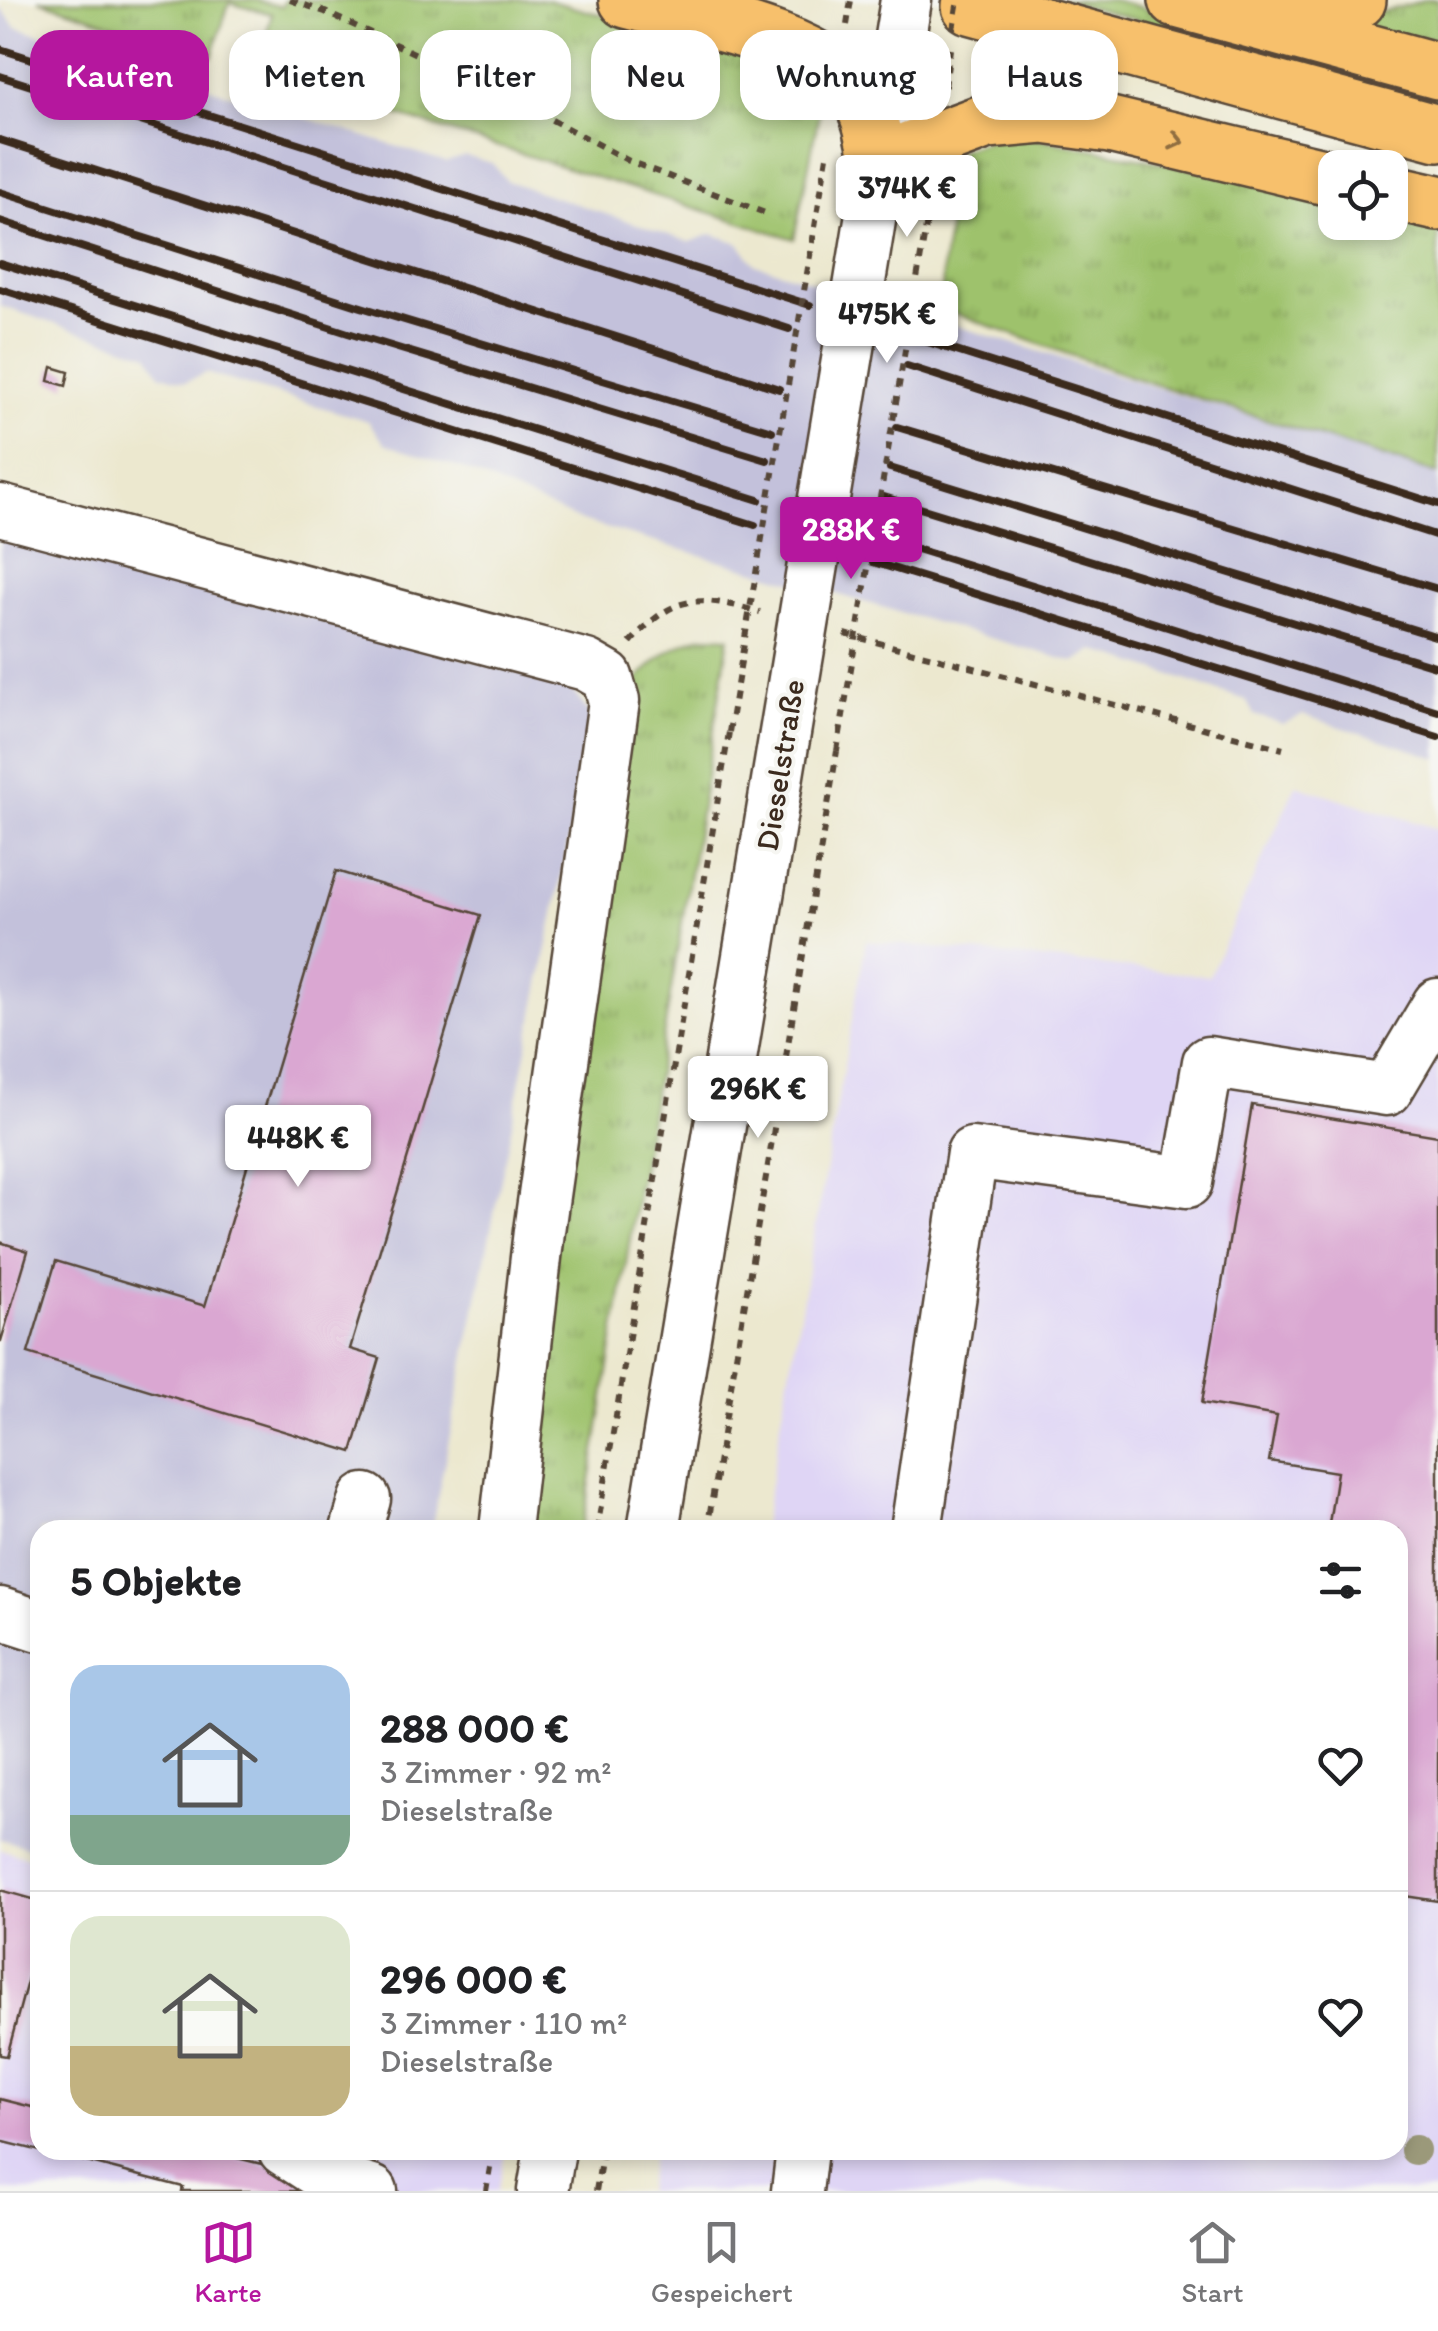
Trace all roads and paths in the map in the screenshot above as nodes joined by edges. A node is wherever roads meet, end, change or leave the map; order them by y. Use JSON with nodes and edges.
{"nodes":[{"id":1,"x":290,"y":0,"type":"edge"},
{"id":2,"x":627,"y":0,"type":"edge"},
{"id":3,"x":851,"y":0,"type":"edge"},
{"id":4,"x":1177,"y":0,"type":"edge"},
{"id":5,"x":1358,"y":0,"type":"edge"},
{"id":6,"x":849,"y":12,"type":"dead end"},
{"id":7,"x":960,"y":12,"type":"edge"},
{"id":8,"x":1230,"y":14,"type":"junction"},
{"id":9,"x":902,"y":18,"type":"edge"},
{"id":10,"x":1438,"y":71,"type":"edge"},
{"id":11,"x":1438,"y":133,"type":"edge"},
{"id":12,"x":854,"y":155,"type":"junction"},
{"id":13,"x":936,"y":167,"type":"dead end"},
{"id":14,"x":1318,"y":175,"type":"edge"},
{"id":15,"x":1408,"y":196,"type":"edge"},
{"id":16,"x":1438,"y":204,"type":"edge"},
{"id":17,"x":766,"y":214,"type":"dead end"},
{"id":18,"x":0,"y":510,"type":"edge"},
{"id":19,"x":765,"y":613,"type":"dead end"},
{"id":20,"x":842,"y":633,"type":"dead end"},
{"id":21,"x":606,"y":677,"type":"junction"},
{"id":22,"x":1283,"y":749,"type":"dead end"},
{"id":23,"x":1438,"y":1004,"type":"edge"},
{"id":24,"x":506,"y":1520,"type":"edge"},
{"id":25,"x":599,"y":1520,"type":"edge"},
{"id":26,"x":655,"y":1520,"type":"edge"},
{"id":27,"x":709,"y":1520,"type":"edge"},
{"id":28,"x":917,"y":1520,"type":"edge"},
{"id":29,"x":0,"y":1613,"type":"edge"},
{"id":30,"x":30,"y":1623,"type":"edge"},
{"id":31,"x":299,"y":2160,"type":"edge"},
{"id":32,"x":491,"y":2160,"type":"edge"},
{"id":33,"x":548,"y":2160,"type":"edge"},
{"id":34,"x":601,"y":2160,"type":"edge"},
{"id":35,"x":801,"y":2160,"type":"edge"},
{"id":36,"x":372,"y":2191,"type":"edge"},
{"id":37,"x":486,"y":2191,"type":"edge"},
{"id":38,"x":543,"y":2191,"type":"edge"},
{"id":39,"x":596,"y":2191,"type":"edge"},
{"id":40,"x":796,"y":2191,"type":"edge"}],
"edges":[{"from":1,"to":17,"type":"path"},
{"from":2,"to":12,"type":"main road"},
{"from":3,"to":6,"type":"path"},
{"from":4,"to":8,"type":"main road"},
{"from":5,"to":8,"type":"main road"},
{"from":7,"to":11,"type":"main road"},
{"from":8,"to":10,"type":"main road"},
{"from":9,"to":12,"type":"street","name":"Dieselstraße"},
{"from":12,"to":14,"type":"main road","one_way":true},
{"from":12,"to":25,"type":"path","bridge":true},
{"from":12,"to":26,"type":"street","name":"Dieselstraße","bridge":true},
{"from":13,"to":27,"type":"path","bridge":true},
{"from":15,"to":16,"type":"main road"},
{"from":18,"to":21,"type":"street"},
{"from":19,"to":21,"type":"path"},
{"from":20,"to":22,"type":"path"},
{"from":21,"to":24,"type":"street"},
{"from":23,"to":28,"type":"street"},
{"from":29,"to":30,"type":"street"},
{"from":31,"to":36,"type":"street"},
{"from":32,"to":37,"type":"path"},
{"from":33,"to":38,"type":"street"},
{"from":34,"to":39,"type":"path"},
{"from":35,"to":40,"type":"street"}]}
